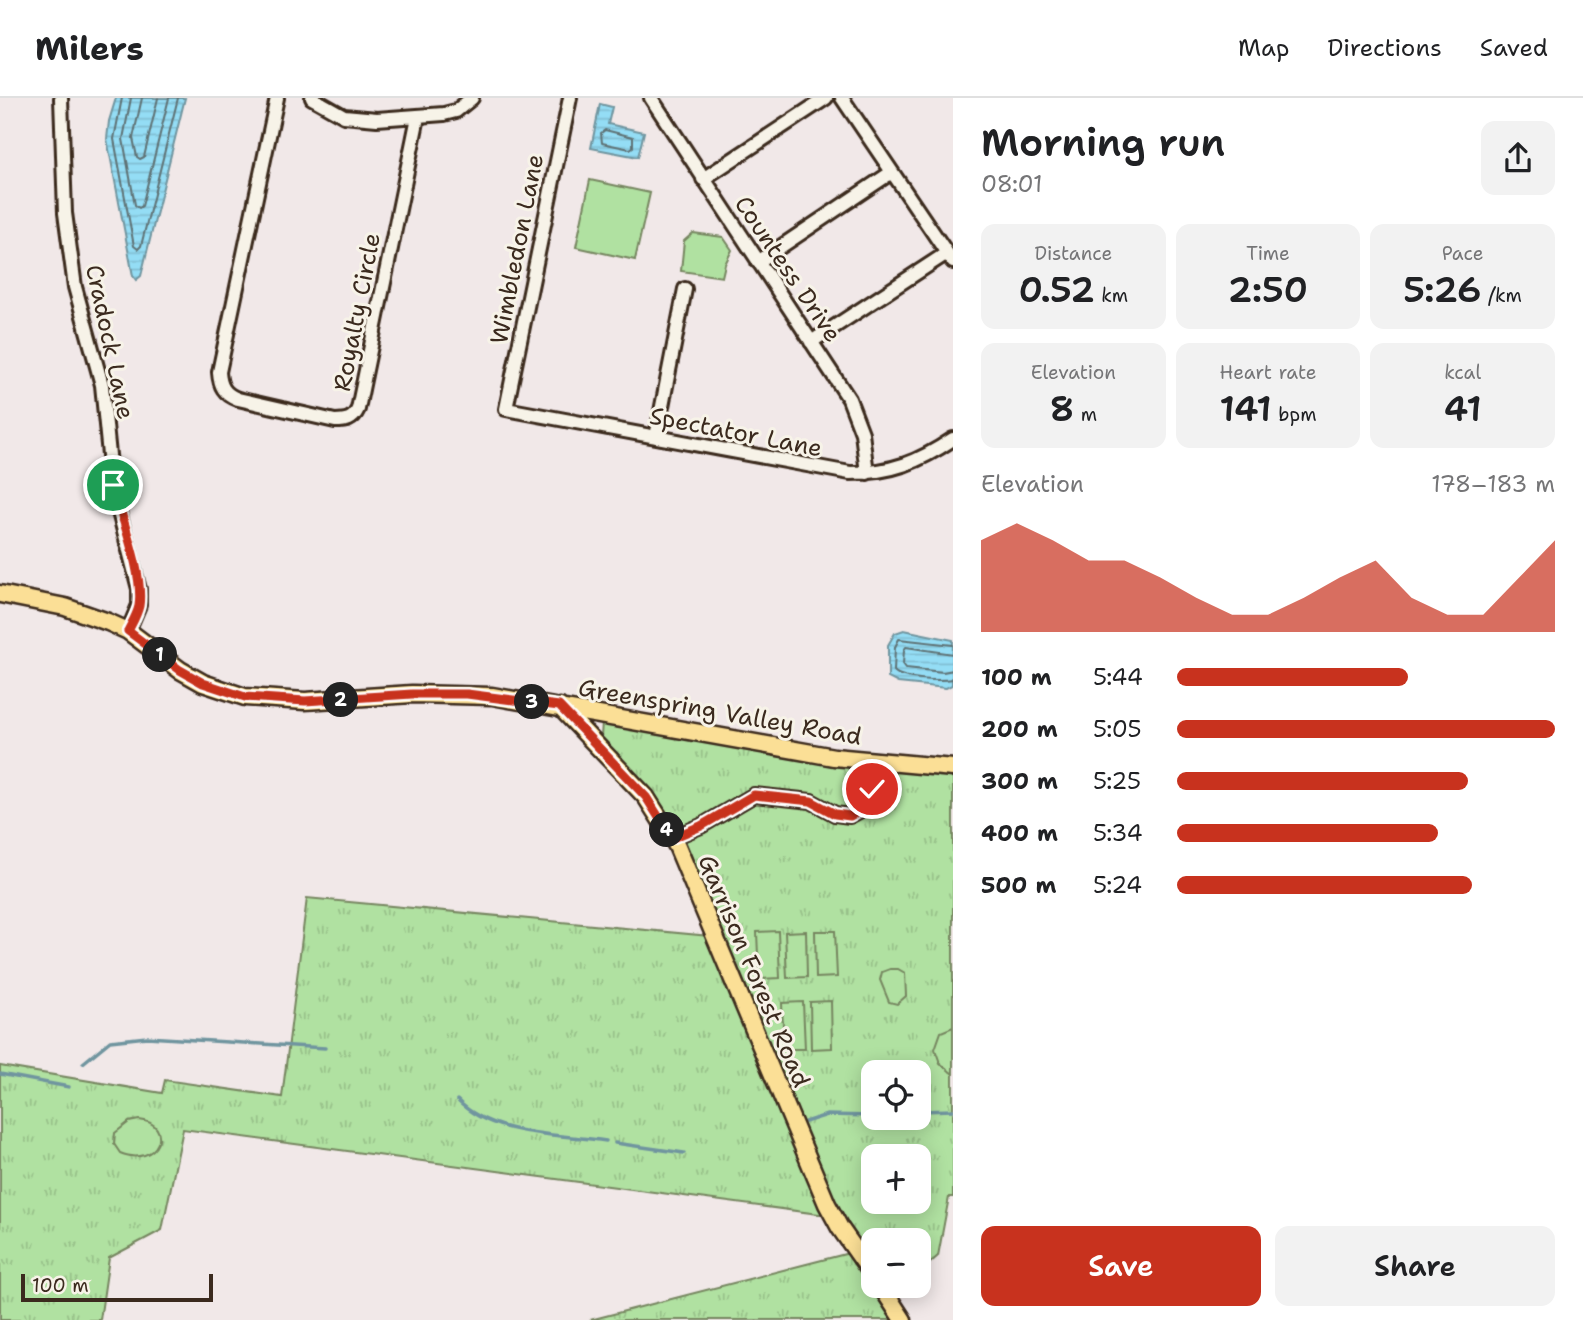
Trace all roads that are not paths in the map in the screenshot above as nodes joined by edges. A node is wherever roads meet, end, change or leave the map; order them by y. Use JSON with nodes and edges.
{"nodes":[{"id":1,"x":61,"y":98,"type":"edge"},
{"id":2,"x":276,"y":98,"type":"edge"},
{"id":3,"x":312,"y":98,"type":"edge"},
{"id":4,"x":472,"y":98,"type":"edge"},
{"id":5,"x":570,"y":98,"type":"edge"},
{"id":6,"x":651,"y":98,"type":"edge"},
{"id":7,"x":826,"y":98,"type":"edge"},
{"id":8,"x":842,"y":98,"type":"edge"},
{"id":9,"x":418,"y":117,"type":"junction"},
{"id":10,"x":892,"y":172,"type":"junction"},
{"id":11,"x":703,"y":179,"type":"junction"},
{"id":12,"x":950,"y":258,"type":"edge"},
{"id":13,"x":758,"y":262,"type":"junction"},
{"id":14,"x":685,"y":289,"type":"dead end"},
{"id":15,"x":811,"y":342,"type":"junction"},
{"id":16,"x":506,"y":409,"type":"joint"},
{"id":17,"x":656,"y":438,"type":"junction"},
{"id":18,"x":953,"y":439,"type":"edge"},
{"id":19,"x":867,"y":473,"type":"junction"},
{"id":20,"x":0,"y":594,"type":"edge"},
{"id":21,"x":128,"y":631,"type":"junction"},
{"id":22,"x":559,"y":706,"type":"junction"},
{"id":23,"x":877,"y":763,"type":"junction"},
{"id":24,"x":953,"y":768,"type":"edge"},
{"id":25,"x":672,"y":838,"type":"junction"},
{"id":26,"x":861,"y":1257,"type":"edge"},
{"id":27,"x":889,"y":1298,"type":"edge"},
{"id":28,"x":904,"y":1320,"type":"edge"}],
"edges":[{"from":1,"to":21,"type":"street","name":"Cradock Lane"},
{"from":2,"to":9,"type":"street","name":"Royalty Circle"},
{"from":3,"to":9,"type":"street"},
{"from":4,"to":9,"type":"street"},
{"from":5,"to":16,"type":"street","name":"Wimbledon Lane"},
{"from":6,"to":11,"type":"street","name":"Countess Drive"},
{"from":7,"to":11,"type":"street"},
{"from":8,"to":10,"type":"street"},
{"from":10,"to":12,"type":"street"},
{"from":10,"to":13,"type":"street"},
{"from":11,"to":13,"type":"street","name":"Countess Drive"},
{"from":12,"to":15,"type":"street"},
{"from":13,"to":15,"type":"street","name":"Countess Drive"},
{"from":14,"to":17,"type":"street"},
{"from":15,"to":19,"type":"street","name":"Countess Drive"},
{"from":16,"to":17,"type":"street","name":"Spectator Lane"},
{"from":17,"to":19,"type":"street","name":"Spectator Lane"},
{"from":18,"to":19,"type":"street","name":"Spectator Lane"},
{"from":20,"to":21,"type":"main road","name":"Greenspring Valley Road"},
{"from":21,"to":22,"type":"main road","name":"Greenspring Valley Road"},
{"from":22,"to":23,"type":"main road","name":"Greenspring Valley Road"},
{"from":22,"to":25,"type":"main road","name":"Garrison Forest Road"},
{"from":23,"to":24,"type":"main road","name":"Greenspring Valley Road"},
{"from":23,"to":25,"type":"street"},
{"from":25,"to":26,"type":"main road","name":"Garrison Forest Road"},
{"from":27,"to":28,"type":"main road"}]}
